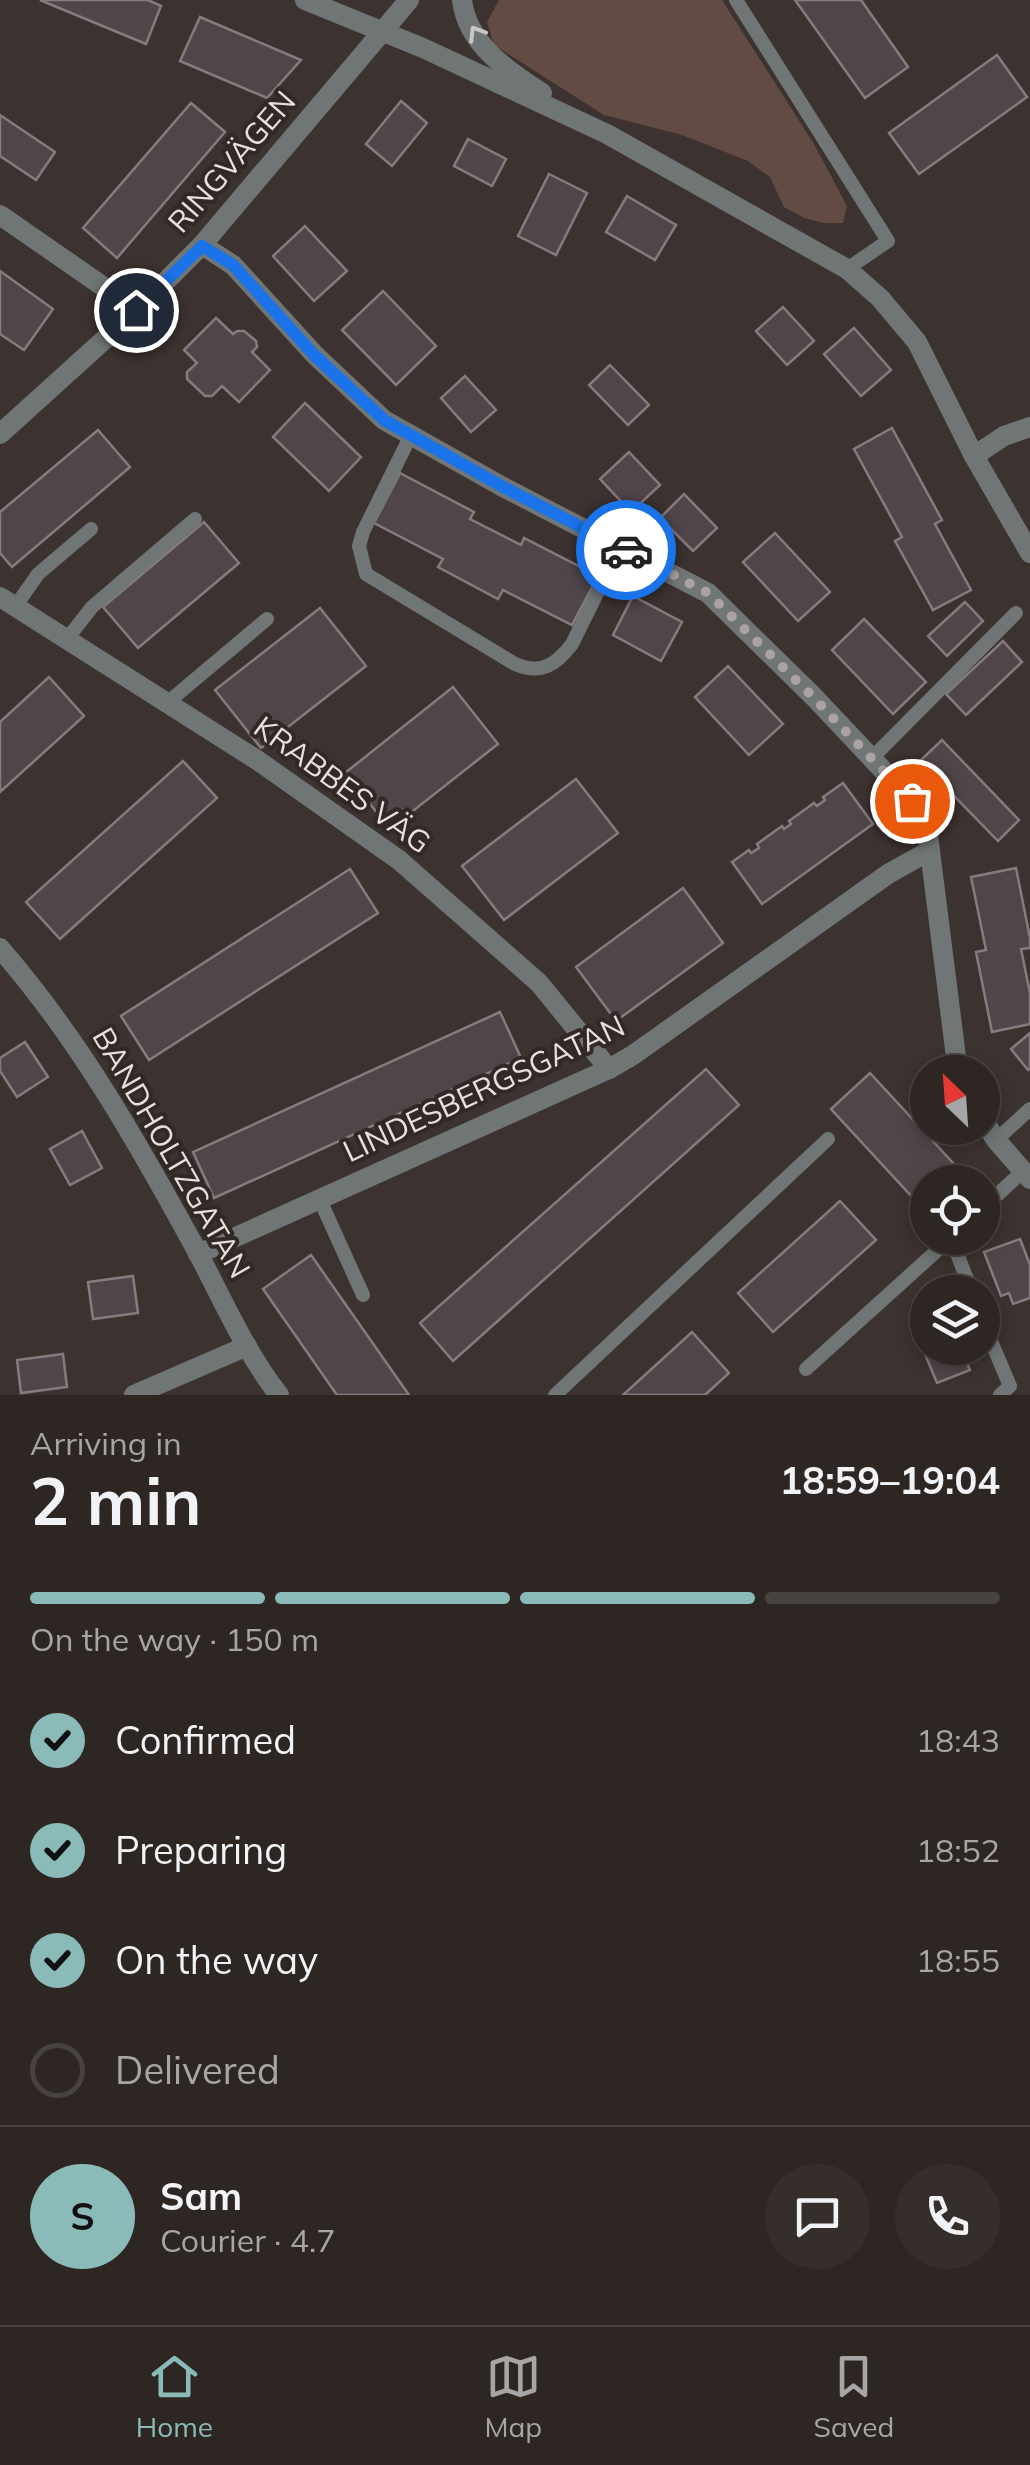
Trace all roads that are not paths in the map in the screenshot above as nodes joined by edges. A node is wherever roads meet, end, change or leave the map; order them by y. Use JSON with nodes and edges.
{"nodes":[{"id":1,"x":305,"y":0,"type":"edge"},
{"id":2,"x":409,"y":0,"type":"edge"},
{"id":3,"x":462,"y":0,"type":"edge"},
{"id":4,"x":736,"y":0,"type":"edge"},
{"id":5,"x":382,"y":32,"type":"junction"},
{"id":6,"x":607,"y":134,"type":"junction"},
{"id":7,"x":0,"y":215,"type":"edge"},
{"id":8,"x":202,"y":246,"type":"junction"},
{"id":9,"x":847,"y":268,"type":"junction"},
{"id":10,"x":136,"y":310,"type":"junction"},
{"id":11,"x":1030,"y":427,"type":"edge"},
{"id":12,"x":0,"y":434,"type":"edge"},
{"id":13,"x":411,"y":435,"type":"junction"},
{"id":14,"x":974,"y":456,"type":"junction"},
{"id":15,"x":195,"y":518,"type":"dead end"},
{"id":16,"x":91,"y":529,"type":"dead end"},
{"id":17,"x":620,"y":547,"type":"junction"},
{"id":18,"x":1030,"y":553,"type":"edge"},
{"id":19,"x":8,"y":602,"type":"edge"},
{"id":20,"x":1016,"y":613,"type":"dead end"},
{"id":21,"x":267,"y":620,"type":"dead end"},
{"id":22,"x":67,"y":640,"type":"junction"},
{"id":23,"x":167,"y":702,"type":"junction"},
{"id":24,"x":872,"y":758,"type":"junction"},
{"id":25,"x":930,"y":851,"type":"junction"},
{"id":26,"x":0,"y":948,"type":"edge"},
{"id":27,"x":956,"y":1055,"type":"edge"},
{"id":28,"x":610,"y":1069,"type":"junction"},
{"id":29,"x":1030,"y":1109,"type":"edge"},
{"id":30,"x":1000,"y":1136,"type":"edge"},
{"id":31,"x":828,"y":1140,"type":"dead end"},
{"id":32,"x":1000,"y":1145,"type":"edge"},
{"id":33,"x":1027,"y":1175,"type":"edge"},
{"id":34,"x":1000,"y":1195,"type":"edge"},
{"id":35,"x":320,"y":1200,"type":"junction"},
{"id":36,"x":198,"y":1254,"type":"junction"},
{"id":37,"x":932,"y":1255,"type":"edge"},
{"id":38,"x":363,"y":1295,"type":"dead end"},
{"id":39,"x":247,"y":1346,"type":"junction"},
{"id":40,"x":1000,"y":1362,"type":"edge"},
{"id":41,"x":806,"y":1369,"type":"dead end"},
{"id":42,"x":134,"y":1395,"type":"edge"},
{"id":43,"x":280,"y":1395,"type":"edge"},
{"id":44,"x":555,"y":1395,"type":"edge"},
{"id":45,"x":1000,"y":1395,"type":"edge"}],
"edges":[{"from":1,"to":5,"type":"street"},
{"from":2,"to":5,"type":"street","name":"RINGVÄGEN"},
{"from":6,"to":3,"type":"street","one_way":true},
{"from":4,"to":9,"type":"lane"},
{"from":5,"to":6,"type":"street"},
{"from":5,"to":8,"type":"street","name":"RINGVÄGEN"},
{"from":6,"to":9,"type":"street"},
{"from":7,"to":10,"type":"street"},
{"from":8,"to":10,"type":"street","name":"RINGVÄGEN"},
{"from":8,"to":13,"type":"street"},
{"from":9,"to":14,"type":"street"},
{"from":10,"to":12,"type":"street","name":"RINGVÄGEN"},
{"from":11,"to":14,"type":"street"},
{"from":13,"to":17,"type":"street"},
{"from":13,"to":17,"type":"lane"},
{"from":14,"to":18,"type":"street"},
{"from":15,"to":22,"type":"lane"},
{"from":16,"to":19,"type":"lane"},
{"from":17,"to":24,"type":"street"},
{"from":19,"to":22,"type":"street","name":"KRABBES VÄG"},
{"from":20,"to":24,"type":"lane"},
{"from":21,"to":23,"type":"lane"},
{"from":22,"to":23,"type":"street","name":"KRABBES VÄG"},
{"from":23,"to":28,"type":"street","name":"KRABBES VÄG"},
{"from":24,"to":25,"type":"street"},
{"from":25,"to":27,"type":"street"},
{"from":25,"to":28,"type":"street","name":"LINDESBERGSGATAN"},
{"from":26,"to":36,"type":"street","name":"BANDHOLTZGATAN"},
{"from":28,"to":35,"type":"street","name":"LINDESBERGSGATAN"},
{"from":29,"to":30,"type":"lane"},
{"from":31,"to":44,"type":"lane"},
{"from":32,"to":33,"type":"street"},
{"from":33,"to":34,"type":"lane"},
{"from":35,"to":36,"type":"street","name":"LINDESBERGSGATAN"},
{"from":35,"to":38,"type":"lane"},
{"from":36,"to":39,"type":"street","name":"BANDHOLTZGATAN"},
{"from":37,"to":41,"type":"lane"},
{"from":39,"to":42,"type":"street"},
{"from":39,"to":43,"type":"street","name":"BANDHOLTZGATAN"},
{"from":40,"to":45,"type":"lane"}]}
